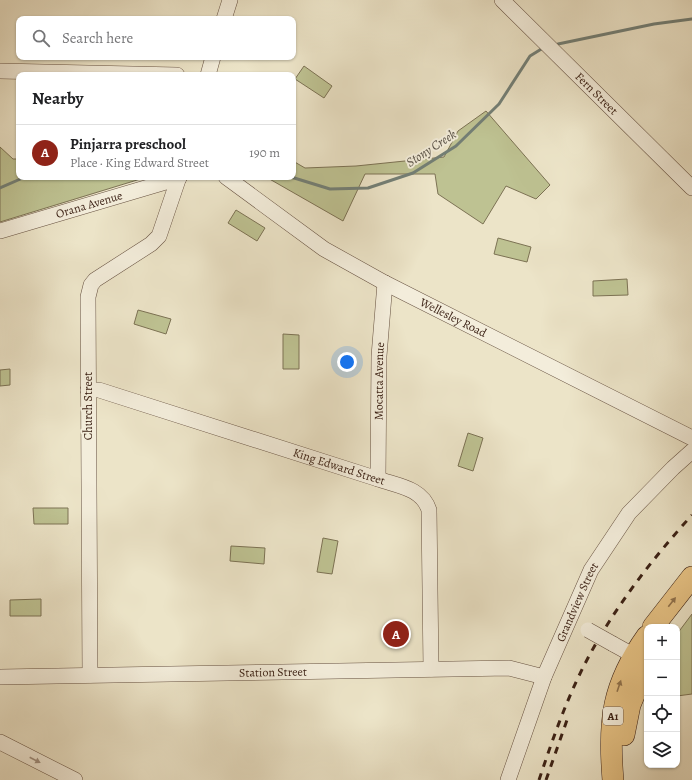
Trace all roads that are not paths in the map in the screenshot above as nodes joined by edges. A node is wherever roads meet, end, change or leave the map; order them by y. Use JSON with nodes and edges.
{"nodes":[{"id":1,"x":230,"y":0,"type":"edge"},
{"id":2,"x":502,"y":0,"type":"edge"},
{"id":3,"x":225,"y":16,"type":"edge"},
{"id":4,"x":212,"y":60,"type":"edge"},
{"id":5,"x":0,"y":71,"type":"edge"},
{"id":6,"x":44,"y":72,"type":"edge"},
{"id":7,"x":209,"y":72,"type":"edge"},
{"id":8,"x":172,"y":180,"type":"edge"},
{"id":9,"x":178,"y":180,"type":"edge"},
{"id":10,"x":230,"y":180,"type":"edge"},
{"id":11,"x":692,"y":188,"type":"edge"},
{"id":12,"x":0,"y":231,"type":"edge"},
{"id":13,"x":385,"y":283,"type":"junction"},
{"id":14,"x":88,"y":390,"type":"junction"},
{"id":15,"x":692,"y":438,"type":"edge"},
{"id":16,"x":692,"y":451,"type":"edge"},
{"id":17,"x":378,"y":479,"type":"junction"},
{"id":18,"x":692,"y":577,"type":"edge"},
{"id":19,"x":692,"y":599,"type":"edge"},
{"id":20,"x":569,"y":619,"type":"junction"},
{"id":21,"x":655,"y":624,"type":"edge"},
{"id":22,"x":673,"y":624,"type":"edge"},
{"id":23,"x":644,"y":651,"type":"edge"},
{"id":24,"x":642,"y":661,"type":"edge"},
{"id":25,"x":431,"y":669,"type":"junction"},
{"id":26,"x":90,"y":675,"type":"junction"},
{"id":27,"x":0,"y":676,"type":"edge"},
{"id":28,"x":544,"y":676,"type":"junction"},
{"id":29,"x":0,"y":742,"type":"edge"},
{"id":30,"x":75,"y":780,"type":"edge"},
{"id":31,"x":508,"y":780,"type":"edge"},
{"id":32,"x":613,"y":780,"type":"edge"},
{"id":33,"x":624,"y":780,"type":"edge"}],
"edges":[{"from":1,"to":3,"type":"street"},
{"from":2,"to":11,"type":"street","name":"Fern Street"},
{"from":4,"to":7,"type":"street"},
{"from":5,"to":6,"type":"street"},
{"from":8,"to":12,"type":"street","name":"Orana Avenue"},
{"from":9,"to":14,"type":"street","name":"Church Street"},
{"from":10,"to":13,"type":"street","name":"Wellesley Road"},
{"from":13,"to":15,"type":"street","name":"Wellesley Road"},
{"from":13,"to":17,"type":"street","name":"Mocatta Avenue"},
{"from":14,"to":17,"type":"street","name":"King Edward Street"},
{"from":14,"to":26,"type":"street","name":"Church Street"},
{"from":16,"to":20,"type":"street","name":"Grandview Street"},
{"from":17,"to":25,"type":"street","name":"King Edward Street"},
{"from":21,"to":18,"type":"highway","one_way":true},
{"from":19,"to":22,"type":"highway"},
{"from":20,"to":24,"type":"street","bridge":true},
{"from":20,"to":28,"type":"street","name":"Grandview Street"},
{"from":23,"to":24,"type":"highway","number":"A1"},
{"from":32,"to":24,"type":"highway","number":"A1","one_way":true},
{"from":24,"to":33,"type":"highway","number":"A1"},
{"from":25,"to":26,"type":"street","name":"Station Street"},
{"from":25,"to":28,"type":"street","name":"Station Street"},
{"from":26,"to":27,"type":"street","name":"Station Street"},
{"from":28,"to":31,"type":"street","name":"Grandview Street"},
{"from":29,"to":30,"type":"street","one_way":true}]}
